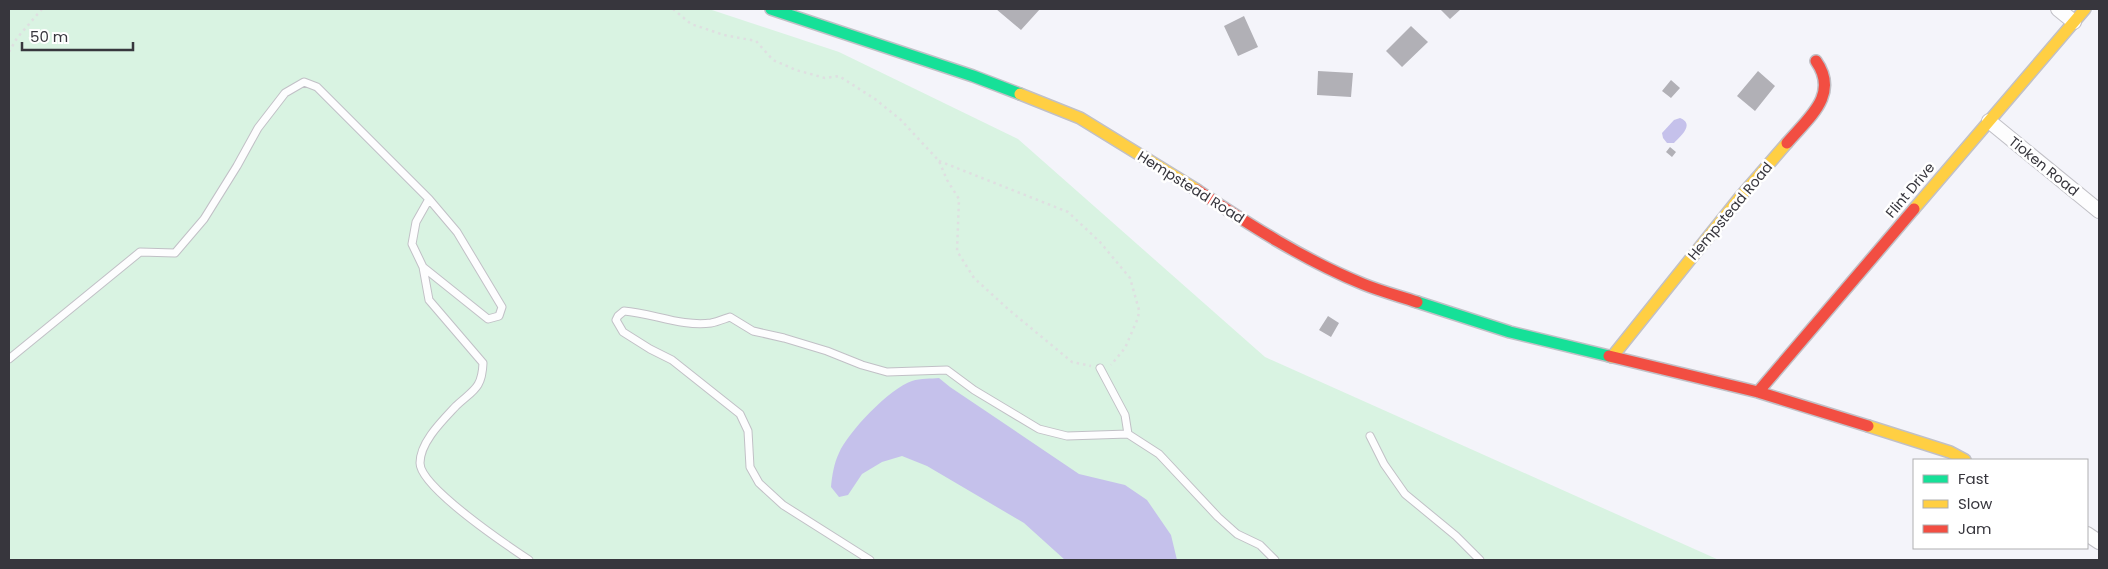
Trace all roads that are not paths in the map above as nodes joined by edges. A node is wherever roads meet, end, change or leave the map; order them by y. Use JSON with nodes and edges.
{"nodes":[{"id":1,"x":772,"y":9,"type":"edge"},
{"id":2,"x":2058,"y":9,"type":"edge"},
{"id":3,"x":2085,"y":9,"type":"edge"},
{"id":4,"x":2074,"y":22,"type":"junction"},
{"id":5,"x":1816,"y":61,"type":"dead end"},
{"id":6,"x":1989,"y":121,"type":"junction"},
{"id":7,"x":428,"y":200,"type":"junction"},
{"id":8,"x":2099,"y":211,"type":"edge"},
{"id":9,"x":423,"y":267,"type":"junction"},
{"id":10,"x":1612,"y":357,"type":"junction"},
{"id":11,"x":9,"y":359,"type":"edge"},
{"id":12,"x":1100,"y":368,"type":"road end"},
{"id":13,"x":1758,"y":392,"type":"junction"},
{"id":14,"x":1128,"y":434,"type":"junction"},
{"id":15,"x":1370,"y":436,"type":"dead end"},
{"id":16,"x":1963,"y":459,"type":"edge"},
{"id":17,"x":2088,"y":535,"type":"edge"},
{"id":18,"x":2099,"y":542,"type":"edge"},
{"id":19,"x":529,"y":560,"type":"edge"},
{"id":20,"x":870,"y":560,"type":"edge"},
{"id":21,"x":1275,"y":560,"type":"edge"},
{"id":22,"x":1480,"y":560,"type":"edge"}],
"edges":[{"from":1,"to":10,"type":"street","name":"Hempstead Road"},
{"from":2,"to":4,"type":"street"},
{"from":3,"to":4,"type":"street","name":"Flint Drive"},
{"from":4,"to":6,"type":"street","name":"Flint Drive"},
{"from":5,"to":10,"type":"street","name":"Hempstead Road"},
{"from":6,"to":8,"type":"street","name":"Tioken Road"},
{"from":6,"to":13,"type":"street","name":"Flint Drive"},
{"from":7,"to":9,"type":"lane"},
{"from":7,"to":9,"type":"lane"},
{"from":7,"to":11,"type":"lane"},
{"from":9,"to":19,"type":"lane"},
{"from":10,"to":13,"type":"street","name":"Hempstead Road"},
{"from":12,"to":14,"type":"lane"},
{"from":13,"to":16,"type":"street","name":"Hempstead Road"},
{"from":14,"to":20,"type":"lane"},
{"from":14,"to":21,"type":"lane"},
{"from":15,"to":22,"type":"lane"},
{"from":17,"to":18,"type":"street"}]}
